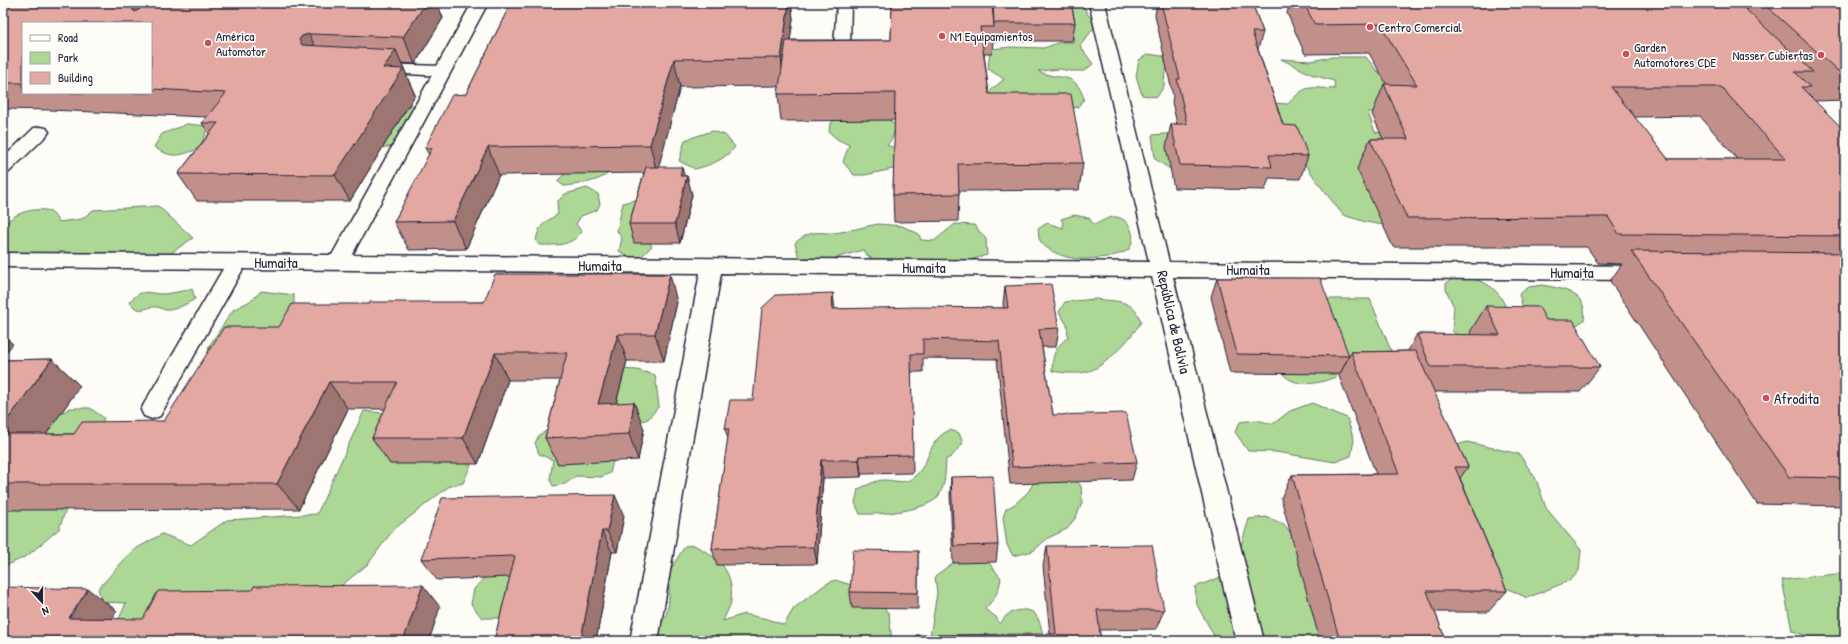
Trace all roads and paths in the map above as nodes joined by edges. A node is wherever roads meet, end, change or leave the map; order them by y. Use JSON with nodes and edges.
{"nodes":[{"id":1,"x":480,"y":3,"type":"edge"},
{"id":2,"x":844,"y":3,"type":"edge"},
{"id":3,"x":1097,"y":3,"type":"edge"},
{"id":4,"x":842,"y":46,"type":"edge"},
{"id":5,"x":361,"y":69,"type":"edge"},
{"id":6,"x":443,"y":71,"type":"junction"},
{"id":7,"x":40,"y":132,"type":"dead end"},
{"id":8,"x":3,"y":168,"type":"edge"},
{"id":9,"x":3,"y":260,"type":"edge"},
{"id":10,"x":237,"y":262,"type":"junction"},
{"id":11,"x":338,"y":262,"type":"junction"},
{"id":12,"x":712,"y":265,"type":"junction"},
{"id":13,"x":1162,"y":269,"type":"junction"},
{"id":14,"x":1662,"y":273,"type":"edge"},
{"id":15,"x":152,"y":410,"type":"dead end"},
{"id":16,"x":644,"y":641,"type":"edge"},
{"id":17,"x":1250,"y":641,"type":"edge"}],
"edges":[{"from":1,"to":6,"type":"street"},
{"from":2,"to":4,"type":"lane"},
{"from":3,"to":13,"type":"street","name":"República de Bolivia"},
{"from":5,"to":6,"type":"lane"},
{"from":6,"to":11,"type":"street"},
{"from":7,"to":8,"type":"lane"},
{"from":9,"to":10,"type":"street","name":"Humaita"},
{"from":10,"to":11,"type":"street","name":"Humaita"},
{"from":10,"to":15,"type":"lane"},
{"from":11,"to":12,"type":"street","name":"Humaita"},
{"from":12,"to":13,"type":"street","name":"Humaita"},
{"from":12,"to":16,"type":"street"},
{"from":13,"to":14,"type":"street","name":"Humaita"},
{"from":13,"to":17,"type":"street","name":"República de Bolivia"}]}
